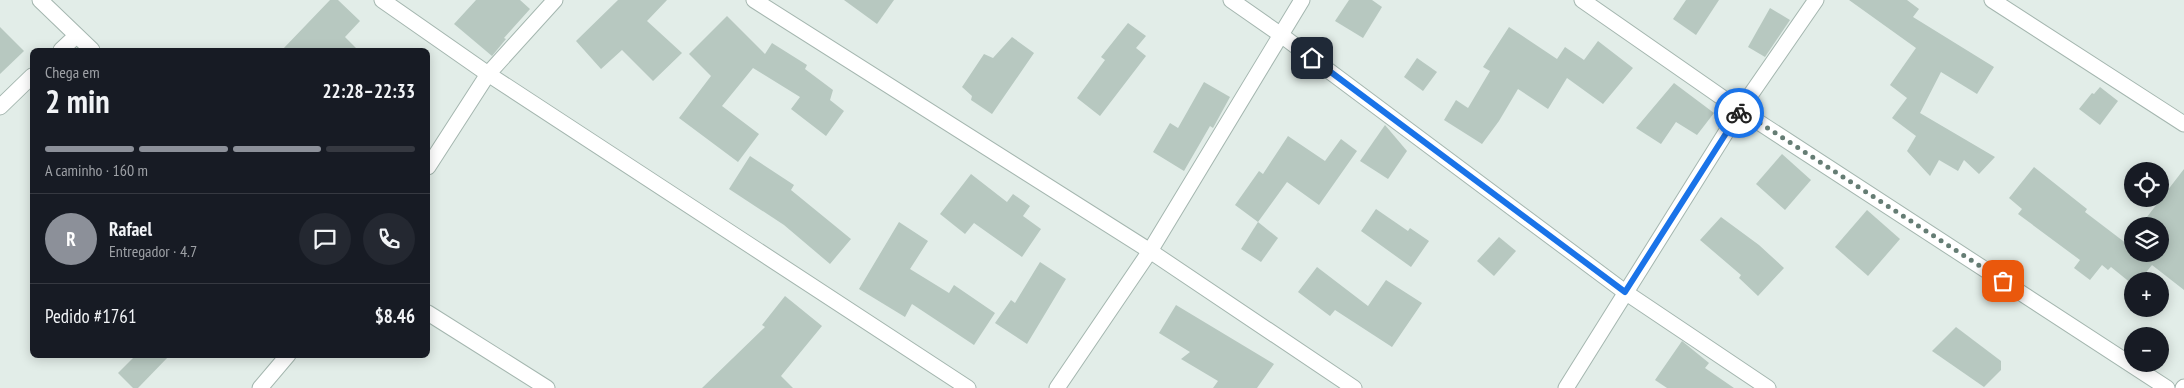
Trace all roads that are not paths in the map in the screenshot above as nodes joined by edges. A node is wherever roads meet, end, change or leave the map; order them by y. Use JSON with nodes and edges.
{"nodes":[{"id":1,"x":40,"y":0,"type":"edge"},
{"id":2,"x":382,"y":0,"type":"edge"},
{"id":3,"x":555,"y":0,"type":"edge"},
{"id":4,"x":754,"y":0,"type":"edge"},
{"id":5,"x":1231,"y":0,"type":"edge"},
{"id":6,"x":1302,"y":0,"type":"edge"},
{"id":7,"x":1582,"y":0,"type":"edge"},
{"id":8,"x":1816,"y":0,"type":"edge"},
{"id":9,"x":1992,"y":0,"type":"edge"},
{"id":10,"x":1281,"y":35,"type":"junction"},
{"id":11,"x":76,"y":36,"type":"junction"},
{"id":12,"x":63,"y":48,"type":"edge"},
{"id":13,"x":90,"y":48,"type":"edge"},
{"id":14,"x":488,"y":74,"type":"junction"},
{"id":15,"x":30,"y":78,"type":"edge"},
{"id":16,"x":0,"y":107,"type":"edge"},
{"id":17,"x":1740,"y":110,"type":"junction"},
{"id":18,"x":2184,"y":124,"type":"edge"},
{"id":19,"x":430,"y":164,"type":"edge"},
{"id":20,"x":1150,"y":251,"type":"junction"},
{"id":21,"x":1625,"y":292,"type":"junction"},
{"id":22,"x":430,"y":314,"type":"edge"},
{"id":23,"x":285,"y":358,"type":"edge"},
{"id":24,"x":260,"y":388,"type":"edge"},
{"id":25,"x":547,"y":388,"type":"edge"},
{"id":26,"x":968,"y":388,"type":"edge"},
{"id":27,"x":1057,"y":388,"type":"edge"},
{"id":28,"x":1354,"y":388,"type":"edge"},
{"id":29,"x":1566,"y":388,"type":"edge"},
{"id":30,"x":1768,"y":388,"type":"edge"},
{"id":31,"x":2166,"y":388,"type":"edge"}],
"edges":[{"from":1,"to":11,"type":"street"},
{"from":2,"to":14,"type":"street"},
{"from":3,"to":14,"type":"street"},
{"from":4,"to":20,"type":"street"},
{"from":5,"to":10,"type":"street"},
{"from":6,"to":10,"type":"street"},
{"from":7,"to":17,"type":"street"},
{"from":8,"to":17,"type":"street"},
{"from":9,"to":18,"type":"street"},
{"from":10,"to":20,"type":"street"},
{"from":10,"to":21,"type":"street"},
{"from":11,"to":12,"type":"street"},
{"from":11,"to":13,"type":"street"},
{"from":14,"to":19,"type":"street"},
{"from":14,"to":26,"type":"street"},
{"from":15,"to":16,"type":"street"},
{"from":17,"to":21,"type":"street"},
{"from":17,"to":31,"type":"street"},
{"from":20,"to":27,"type":"street"},
{"from":20,"to":28,"type":"street"},
{"from":21,"to":29,"type":"street"},
{"from":21,"to":30,"type":"street"},
{"from":22,"to":25,"type":"street"},
{"from":23,"to":24,"type":"street"}]}
